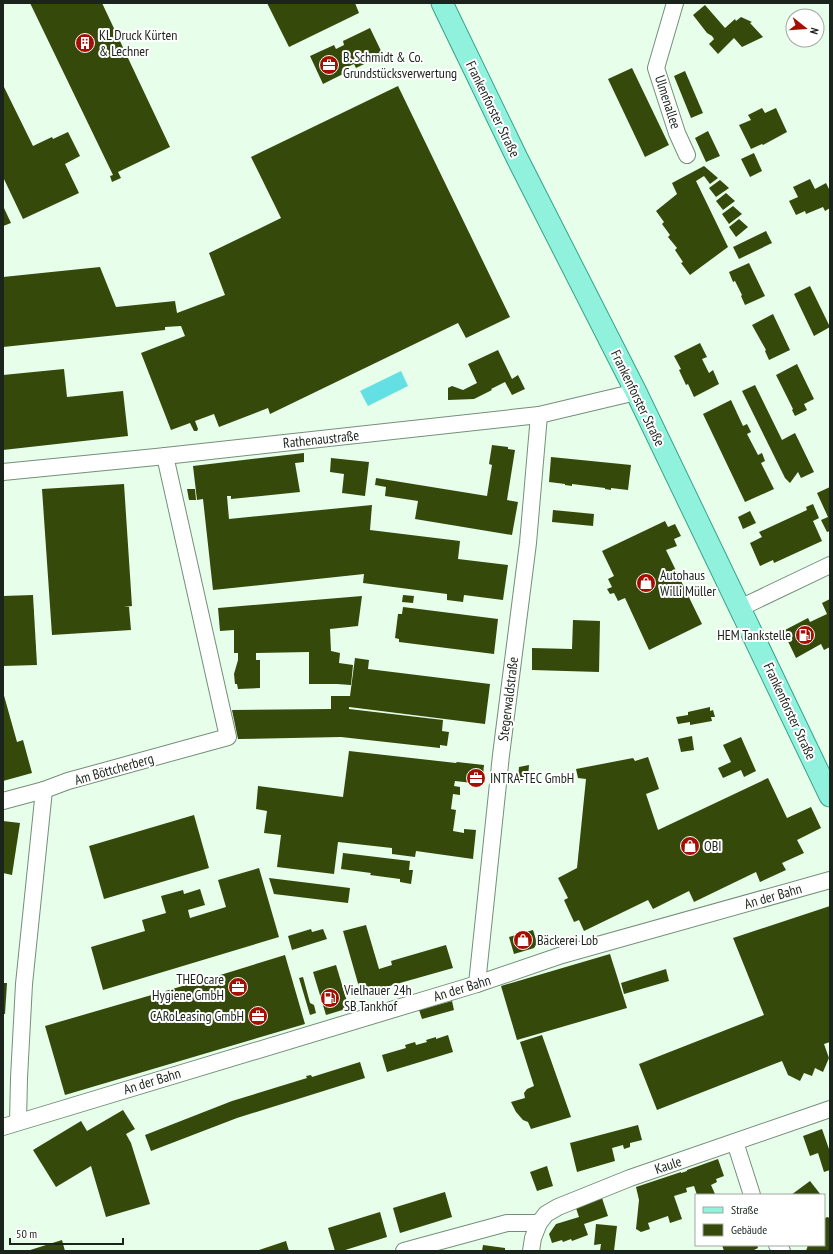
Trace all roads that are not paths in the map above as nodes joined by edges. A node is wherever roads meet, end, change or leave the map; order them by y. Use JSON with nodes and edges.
{"nodes":[{"id":1,"x":442,"y":3,"type":"edge"},
{"id":2,"x":675,"y":3,"type":"edge"},
{"id":3,"x":687,"y":155,"type":"dead end"},
{"id":4,"x":636,"y":392,"type":"junction"},
{"id":5,"x":539,"y":415,"type":"junction"},
{"id":6,"x":165,"y":456,"type":"junction"},
{"id":7,"x":3,"y":472,"type":"edge"},
{"id":8,"x":830,"y":566,"type":"edge"},
{"id":9,"x":740,"y":608,"type":"junction"},
{"id":10,"x":44,"y":790,"type":"junction"},
{"id":11,"x":830,"y":796,"type":"edge"},
{"id":12,"x":3,"y":801,"type":"edge"},
{"id":13,"x":830,"y":880,"type":"edge"},
{"id":14,"x":477,"y":984,"type":"junction"},
{"id":15,"x":830,"y":1109,"type":"edge"},
{"id":16,"x":10,"y":1124,"type":"edge"},
{"id":17,"x":735,"y":1142,"type":"junction"},
{"id":18,"x":752,"y":1194,"type":"edge"},
{"id":19,"x":539,"y":1223,"type":"junction"},
{"id":20,"x":404,"y":1251,"type":"edge"},
{"id":21,"x":531,"y":1251,"type":"edge"}],
"edges":[{"from":1,"to":4,"type":"main road","name":"Frankenforster Straße"},
{"from":2,"to":3,"type":"street","name":"Ulmenallee"},
{"from":4,"to":5,"type":"street","name":"Rathenaustraße"},
{"from":4,"to":9,"type":"main road","name":"Frankenforster Straße"},
{"from":5,"to":6,"type":"street","name":"Rathenaustraße"},
{"from":5,"to":14,"type":"street","name":"Stegerwaldstraße"},
{"from":6,"to":7,"type":"street","name":"Rathenaustraße"},
{"from":6,"to":10,"type":"street","name":"Am Böttcherberg"},
{"from":8,"to":9,"type":"street"},
{"from":9,"to":11,"type":"main road","name":"Frankenforster Straße"},
{"from":10,"to":12,"type":"street"},
{"from":10,"to":16,"type":"street"},
{"from":13,"to":14,"type":"street","name":"An der Bahn"},
{"from":14,"to":16,"type":"street","name":"An der Bahn"},
{"from":15,"to":17,"type":"street","name":"Kaule"},
{"from":17,"to":18,"type":"street"},
{"from":17,"to":19,"type":"street","name":"Kaule"},
{"from":19,"to":20,"type":"street"},
{"from":19,"to":21,"type":"street","name":"Kaule"}]}
